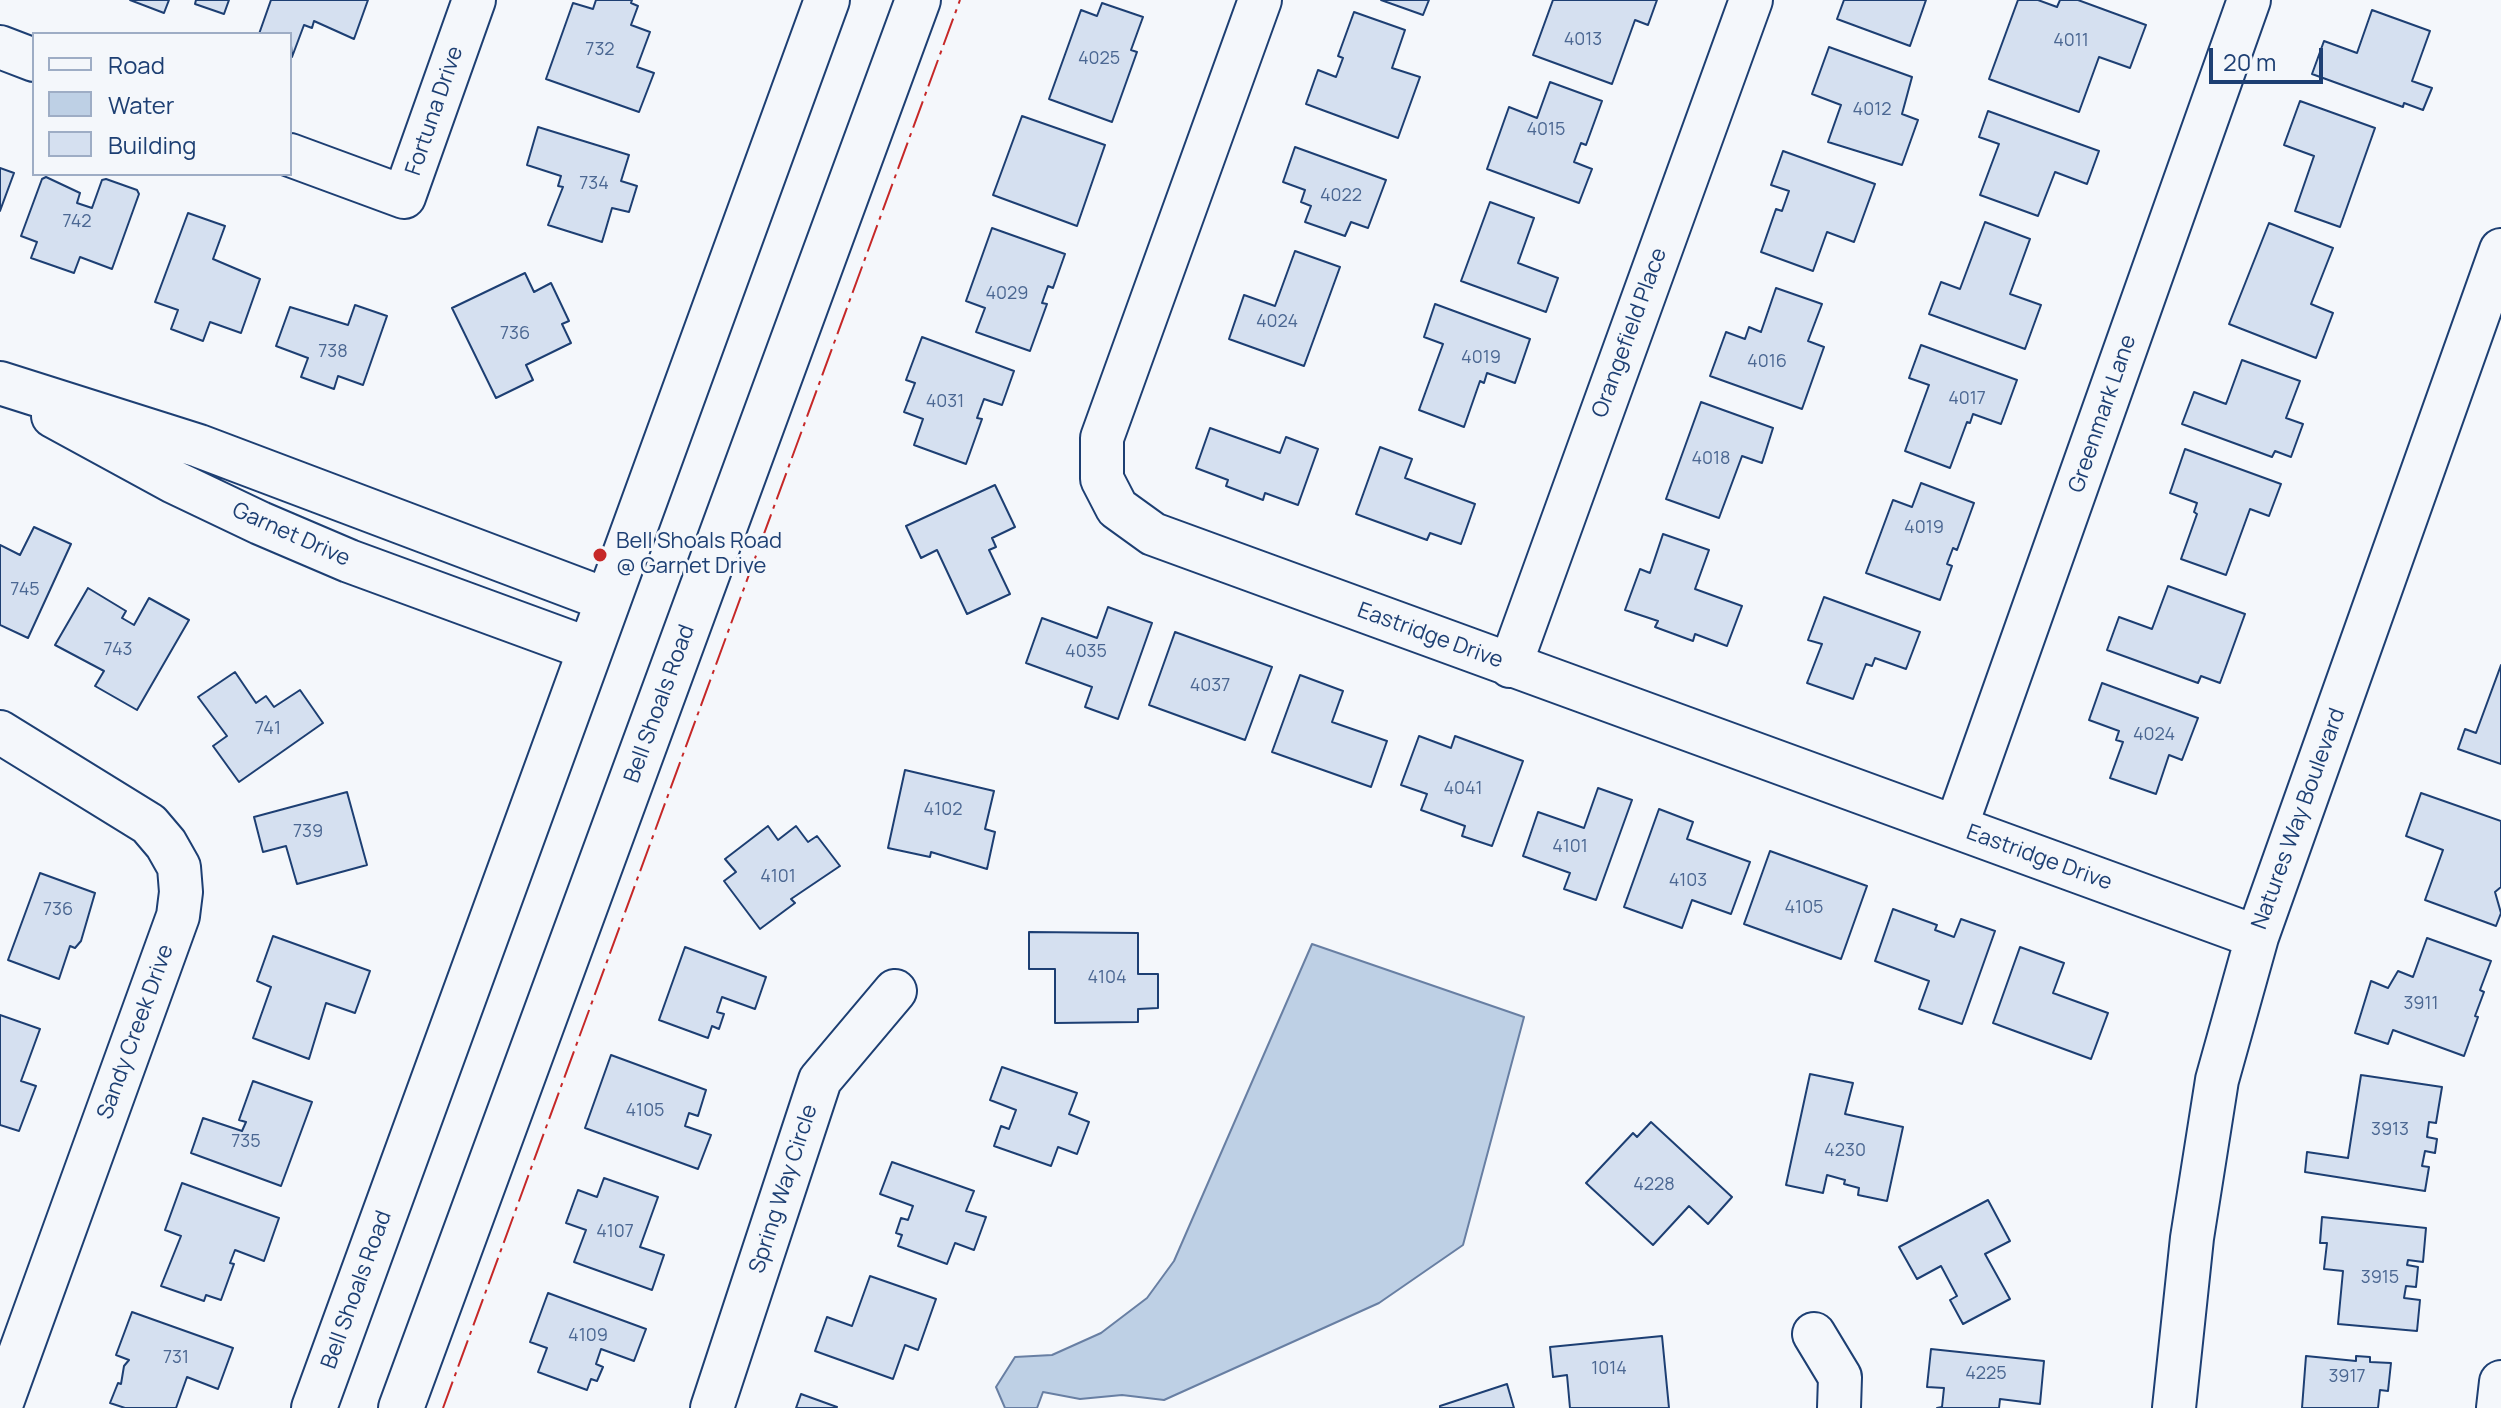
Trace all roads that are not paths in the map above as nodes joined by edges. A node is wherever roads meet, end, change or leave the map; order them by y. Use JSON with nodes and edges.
{"nodes":[{"id":1,"x":474,"y":0,"type":"edge"},
{"id":2,"x":827,"y":0,"type":"edge"},
{"id":3,"x":918,"y":0,"type":"edge"},
{"id":4,"x":1260,"y":0,"type":"edge"},
{"id":5,"x":1751,"y":0,"type":"edge"},
{"id":6,"x":2249,"y":0,"type":"edge"},
{"id":7,"x":0,"y":47,"type":"edge"},
{"id":8,"x":32,"y":59,"type":"edge"},
{"id":9,"x":292,"y":156,"type":"edge"},
{"id":10,"x":2501,"y":250,"type":"edge"},
{"id":11,"x":4,"y":385,"type":"edge"},
{"id":12,"x":607,"y":600,"type":"junction"},
{"id":13,"x":589,"y":649,"type":"junction"},
{"id":14,"x":1510,"y":666,"type":"junction"},
{"id":15,"x":0,"y":732,"type":"edge"},
{"id":16,"x":1956,"y":827,"type":"junction"},
{"id":17,"x":2257,"y":937,"type":"junction"},
{"id":18,"x":895,"y":991,"type":"dead end"},
{"id":19,"x":1814,"y":1334,"type":"dead end"},
{"id":20,"x":2501,"y":1382,"type":"edge"},
{"id":21,"x":0,"y":1408,"type":"edge"},
{"id":22,"x":314,"y":1408,"type":"edge"},
{"id":23,"x":401,"y":1408,"type":"edge"},
{"id":24,"x":712,"y":1408,"type":"edge"},
{"id":25,"x":1839,"y":1408,"type":"edge"},
{"id":26,"x":2174,"y":1408,"type":"edge"},
{"id":27,"x":2498,"y":1408,"type":"edge"}],
"edges":[{"from":1,"to":9,"type":"street","name":"Fortuna Drive"},
{"from":2,"to":12,"type":"main road","name":"Bell Shoals Road"},
{"from":3,"to":23,"type":"main road","name":"Bell Shoals Road"},
{"from":4,"to":14,"type":"street","name":"Eastridge Drive"},
{"from":5,"to":14,"type":"street","name":"Orangefield Place"},
{"from":6,"to":16,"type":"street","name":"Greenmark Lane"},
{"from":7,"to":8,"type":"street"},
{"from":10,"to":17,"type":"street","name":"Natures Way Boulevard"},
{"from":11,"to":12,"type":"street","name":"Garnet Drive"},
{"from":11,"to":13,"type":"street","name":"Garnet Drive"},
{"from":12,"to":13,"type":"main road","name":"Bell Shoals Road"},
{"from":13,"to":22,"type":"main road","name":"Bell Shoals Road"},
{"from":14,"to":16,"type":"street","name":"Eastridge Drive"},
{"from":15,"to":21,"type":"street","name":"Sandy Creek Drive"},
{"from":16,"to":17,"type":"street","name":"Eastridge Drive"},
{"from":17,"to":26,"type":"street","name":"Natures Way Boulevard"},
{"from":18,"to":24,"type":"street","name":"Spring Way Circle"},
{"from":19,"to":25,"type":"street"},
{"from":20,"to":27,"type":"street"}]}
